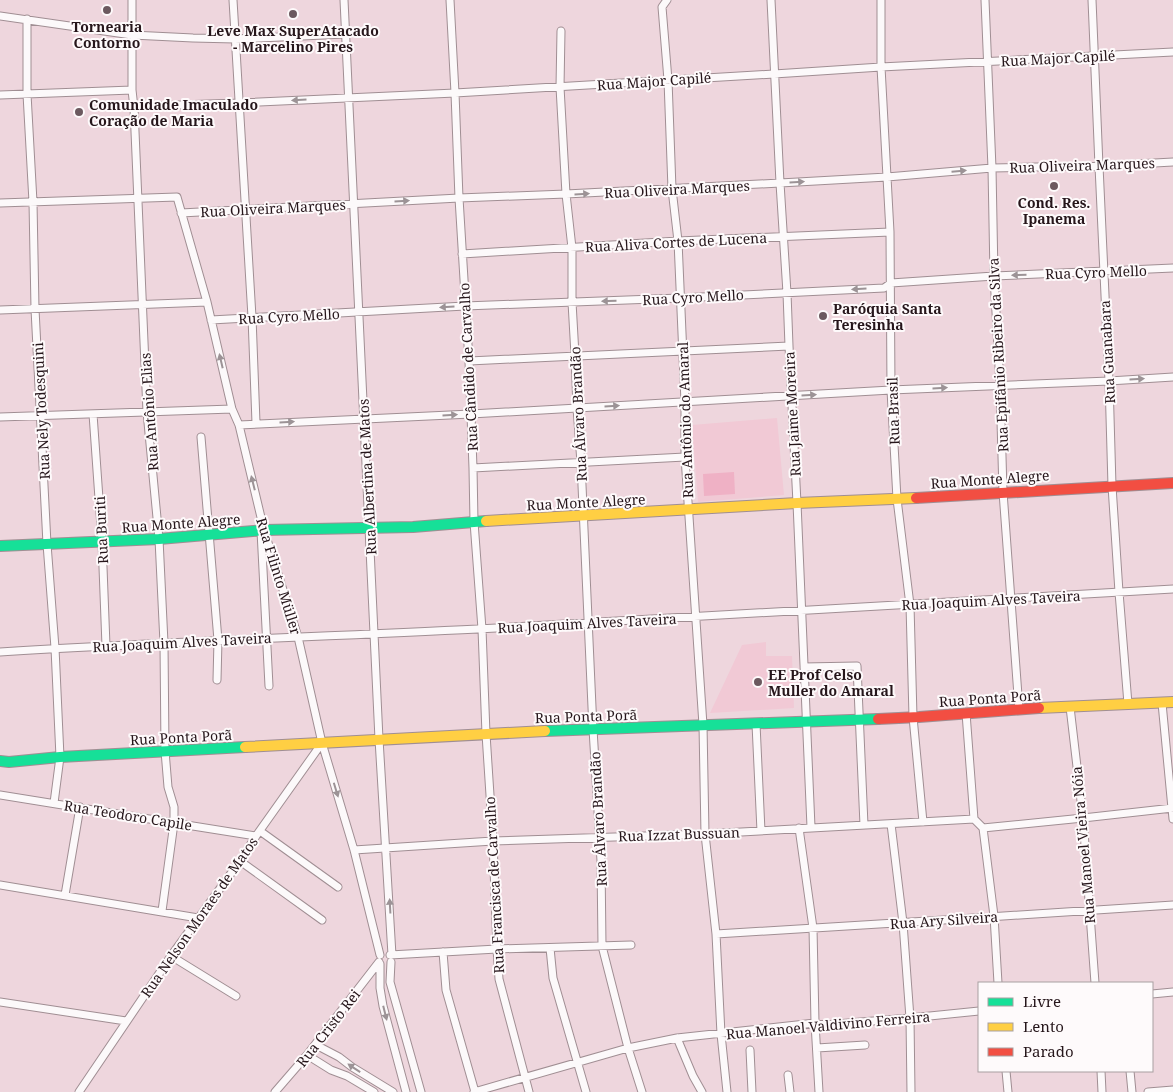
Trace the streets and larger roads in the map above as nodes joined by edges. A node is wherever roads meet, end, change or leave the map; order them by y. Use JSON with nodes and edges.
{"nodes":[{"id":1,"x":132,"y":0,"type":"edge"},
{"id":2,"x":234,"y":0,"type":"edge"},
{"id":3,"x":344,"y":0,"type":"edge"},
{"id":4,"x":450,"y":0,"type":"edge"},
{"id":5,"x":667,"y":0,"type":"edge"},
{"id":6,"x":771,"y":0,"type":"edge"},
{"id":7,"x":881,"y":0,"type":"edge"},
{"id":8,"x":985,"y":0,"type":"edge"},
{"id":9,"x":1092,"y":0,"type":"edge"},
{"id":10,"x":0,"y":16,"type":"edge"},
{"id":11,"x":27,"y":19,"type":"junction"},
{"id":12,"x":561,"y":32,"type":"dead end"},
{"id":13,"x":345,"y":34,"type":"junction"},
{"id":14,"x":132,"y":35,"type":"junction"},
{"id":15,"x":235,"y":40,"type":"junction"},
{"id":16,"x":1173,"y":52,"type":"edge"},
{"id":17,"x":1095,"y":56,"type":"junction"},
{"id":18,"x":987,"y":61,"type":"junction"},
{"id":19,"x":881,"y":67,"type":"junction"},
{"id":20,"x":774,"y":74,"type":"junction"},
{"id":21,"x":668,"y":80,"type":"junction"},
{"id":22,"x":560,"y":87,"type":"junction"},
{"id":23,"x":132,"y":90,"type":"junction"},
{"id":24,"x":455,"y":93,"type":"junction"},
{"id":25,"x":26,"y":94,"type":"junction"},
{"id":26,"x":0,"y":95,"type":"edge"},
{"id":27,"x":347,"y":97,"type":"junction"},
{"id":28,"x":239,"y":103,"type":"junction"},
{"id":29,"x":134,"y":108,"type":"junction"},
{"id":30,"x":1173,"y":162,"type":"edge"},
{"id":31,"x":1098,"y":166,"type":"junction"},
{"id":32,"x":992,"y":168,"type":"junction"},
{"id":33,"x":887,"y":177,"type":"junction"},
{"id":34,"x":780,"y":183,"type":"junction"},
{"id":35,"x":672,"y":189,"type":"junction"},
{"id":36,"x":566,"y":194,"type":"junction"},
{"id":37,"x":459,"y":198,"type":"junction"},
{"id":38,"x":138,"y":199,"type":"junction"},
{"id":39,"x":33,"y":202,"type":"junction"},
{"id":40,"x":0,"y":203,"type":"edge"},
{"id":41,"x":354,"y":204,"type":"junction"},
{"id":42,"x":246,"y":210,"type":"junction"},
{"id":43,"x":182,"y":213,"type":"junction"},
{"id":44,"x":890,"y":232,"type":"junction"},
{"id":45,"x":783,"y":237,"type":"junction"},
{"id":46,"x":678,"y":241,"type":"junction"},
{"id":47,"x":572,"y":248,"type":"junction"},
{"id":48,"x":462,"y":254,"type":"junction"},
{"id":49,"x":1173,"y":268,"type":"edge"},
{"id":50,"x":1103,"y":272,"type":"junction"},
{"id":51,"x":994,"y":276,"type":"junction"},
{"id":52,"x":890,"y":283,"type":"junction"},
{"id":53,"x":788,"y":293,"type":"junction"},
{"id":54,"x":680,"y":298,"type":"junction"},
{"id":55,"x":207,"y":302,"type":"junction"},
{"id":56,"x":572,"y":302,"type":"junction"},
{"id":57,"x":142,"y":304,"type":"junction"},
{"id":58,"x":465,"y":306,"type":"junction"},
{"id":59,"x":36,"y":308,"type":"junction"},
{"id":60,"x":0,"y":310,"type":"edge"},
{"id":61,"x":359,"y":312,"type":"junction"},
{"id":62,"x":252,"y":317,"type":"junction"},
{"id":63,"x":211,"y":320,"type":"junction"},
{"id":64,"x":789,"y":346,"type":"junction"},
{"id":65,"x":683,"y":350,"type":"junction"},
{"id":66,"x":575,"y":355,"type":"junction"},
{"id":67,"x":469,"y":361,"type":"junction"},
{"id":68,"x":1173,"y":377,"type":"edge"},
{"id":69,"x":1109,"y":381,"type":"junction"},
{"id":70,"x":1000,"y":385,"type":"junction"},
{"id":71,"x":891,"y":390,"type":"junction"},
{"id":72,"x":791,"y":397,"type":"junction"},
{"id":73,"x":685,"y":402,"type":"junction"},
{"id":74,"x":576,"y":408,"type":"junction"},
{"id":75,"x":232,"y":409,"type":"junction"},
{"id":76,"x":147,"y":412,"type":"junction"},
{"id":77,"x":93,"y":414,"type":"junction"},
{"id":78,"x":470,"y":414,"type":"junction"},
{"id":79,"x":41,"y":416,"type":"junction"},
{"id":80,"x":0,"y":418,"type":"edge"},
{"id":81,"x":364,"y":419,"type":"junction"},
{"id":82,"x":256,"y":423,"type":"junction"},
{"id":83,"x":238,"y":425,"type":"junction"},
{"id":84,"x":201,"y":437,"type":"dead end"},
{"id":85,"x":685,"y":457,"type":"junction"},
{"id":86,"x":581,"y":463,"type":"junction"},
{"id":87,"x":473,"y":468,"type":"junction"},
{"id":88,"x":1173,"y":483,"type":"edge"},
{"id":89,"x":1112,"y":486,"type":"junction"},
{"id":90,"x":1003,"y":492,"type":"junction"},
{"id":91,"x":897,"y":499,"type":"junction"},
{"id":92,"x":797,"y":503,"type":"junction"},
{"id":93,"x":689,"y":510,"type":"junction"},
{"id":94,"x":583,"y":516,"type":"junction"},
{"id":95,"x":474,"y":522,"type":"junction"},
{"id":96,"x":369,"y":528,"type":"junction"},
{"id":97,"x":263,"y":531,"type":"junction"},
{"id":98,"x":209,"y":536,"type":"junction"},
{"id":99,"x":159,"y":538,"type":"junction"},
{"id":100,"x":102,"y":541,"type":"junction"},
{"id":101,"x":47,"y":544,"type":"junction"},
{"id":102,"x":0,"y":546,"type":"edge"},
{"id":103,"x":1173,"y":589,"type":"edge"},
{"id":104,"x":1119,"y":592,"type":"junction"},
{"id":105,"x":1012,"y":598,"type":"junction"},
{"id":106,"x":910,"y":605,"type":"junction"},
{"id":107,"x":801,"y":612,"type":"junction"},
{"id":108,"x":696,"y":617,"type":"junction"},
{"id":109,"x":588,"y":622,"type":"junction"},
{"id":110,"x":482,"y":629,"type":"junction"},
{"id":111,"x":374,"y":634,"type":"junction"},
{"id":112,"x":298,"y":637,"type":"junction"},
{"id":113,"x":267,"y":638,"type":"junction"},
{"id":114,"x":218,"y":640,"type":"junction"},
{"id":115,"x":164,"y":643,"type":"junction"},
{"id":116,"x":106,"y":646,"type":"junction"},
{"id":117,"x":55,"y":648,"type":"junction"},
{"id":118,"x":0,"y":652,"type":"edge"},
{"id":119,"x":804,"y":667,"type":"junction"},
{"id":120,"x":216,"y":680,"type":"dead end"},
{"id":121,"x":268,"y":686,"type":"dead end"},
{"id":122,"x":1173,"y":702,"type":"edge"},
{"id":123,"x":1162,"y":703,"type":"junction"},
{"id":124,"x":1128,"y":704,"type":"junction"},
{"id":125,"x":1070,"y":707,"type":"junction"},
{"id":126,"x":1019,"y":709,"type":"junction"},
{"id":127,"x":966,"y":713,"type":"junction"},
{"id":128,"x":912,"y":717,"type":"junction"},
{"id":129,"x":859,"y":719,"type":"junction"},
{"id":130,"x":808,"y":722,"type":"junction"},
{"id":131,"x":756,"y":724,"type":"junction"},
{"id":132,"x":703,"y":725,"type":"junction"},
{"id":133,"x":593,"y":729,"type":"junction"},
{"id":134,"x":486,"y":734,"type":"junction"},
{"id":135,"x":379,"y":739,"type":"junction"},
{"id":136,"x":322,"y":743,"type":"junction"},
{"id":137,"x":165,"y":752,"type":"junction"},
{"id":138,"x":60,"y":757,"type":"junction"},
{"id":139,"x":0,"y":761,"type":"edge"},
{"id":140,"x":0,"y":795,"type":"edge"},
{"id":141,"x":54,"y":803,"type":"junction"},
{"id":142,"x":80,"y":807,"type":"junction"},
{"id":143,"x":1172,"y":808,"type":"edge"},
{"id":144,"x":1083,"y":818,"type":"junction"},
{"id":145,"x":974,"y":819,"type":"junction"},
{"id":146,"x":1173,"y":819,"type":"edge"},
{"id":147,"x":923,"y":822,"type":"junction"},
{"id":148,"x":174,"y":823,"type":"junction"},
{"id":149,"x":891,"y":824,"type":"junction"},
{"id":150,"x":864,"y":825,"type":"junction"},
{"id":151,"x":811,"y":827,"type":"junction"},
{"id":152,"x":799,"y":828,"type":"junction"},
{"id":153,"x":983,"y":828,"type":"junction"},
{"id":154,"x":761,"y":831,"type":"junction"},
{"id":155,"x":258,"y":833,"type":"junction"},
{"id":156,"x":705,"y":834,"type":"junction"},
{"id":157,"x":600,"y":837,"type":"junction"},
{"id":158,"x":493,"y":841,"type":"junction"},
{"id":159,"x":386,"y":847,"type":"junction"},
{"id":160,"x":354,"y":850,"type":"junction"},
{"id":161,"x":240,"y":861,"type":"junction"},
{"id":162,"x":0,"y":885,"type":"edge"},
{"id":163,"x":338,"y":888,"type":"dead end"},
{"id":164,"x":65,"y":895,"type":"junction"},
{"id":165,"x":1173,"y":905,"type":"edge"},
{"id":166,"x":1089,"y":910,"type":"junction"},
{"id":167,"x":162,"y":911,"type":"junction"},
{"id":168,"x":994,"y":916,"type":"junction"},
{"id":169,"x":198,"y":918,"type":"junction"},
{"id":170,"x":322,"y":920,"type":"dead end"},
{"id":171,"x":904,"y":924,"type":"junction"},
{"id":172,"x":812,"y":928,"type":"junction"},
{"id":173,"x":716,"y":934,"type":"junction"},
{"id":174,"x":631,"y":945,"type":"dead end"},
{"id":175,"x":602,"y":946,"type":"junction"},
{"id":176,"x":550,"y":948,"type":"junction"},
{"id":177,"x":497,"y":949,"type":"junction"},
{"id":178,"x":443,"y":952,"type":"junction"},
{"id":179,"x":171,"y":956,"type":"junction"},
{"id":180,"x":391,"y":957,"type":"junction"},
{"id":181,"x":380,"y":961,"type":"junction"},
{"id":182,"x":998,"y":982,"type":"edge"},
{"id":183,"x":1095,"y":982,"type":"edge"},
{"id":184,"x":1173,"y":992,"type":"edge"},
{"id":185,"x":1153,"y":994,"type":"edge"},
{"id":186,"x":236,"y":996,"type":"dead end"},
{"id":187,"x":0,"y":1002,"type":"edge"},
{"id":188,"x":978,"y":1010,"type":"edge"},
{"id":189,"x":910,"y":1018,"type":"junction"},
{"id":190,"x":126,"y":1021,"type":"junction"},
{"id":191,"x":815,"y":1023,"type":"junction"},
{"id":192,"x":721,"y":1034,"type":"junction"},
{"id":193,"x":677,"y":1038,"type":"junction"},
{"id":194,"x":316,"y":1045,"type":"junction"},
{"id":195,"x":866,"y":1045,"type":"dead end"},
{"id":196,"x":628,"y":1048,"type":"junction"},
{"id":197,"x":817,"y":1048,"type":"junction"},
{"id":198,"x":750,"y":1050,"type":"dead end"},
{"id":199,"x":307,"y":1055,"type":"junction"},
{"id":200,"x":578,"y":1063,"type":"junction"},
{"id":201,"x":1006,"y":1072,"type":"edge"},
{"id":202,"x":1101,"y":1072,"type":"edge"},
{"id":203,"x":1130,"y":1072,"type":"edge"},
{"id":204,"x":788,"y":1074,"type":"dead end"},
{"id":205,"x":693,"y":1076,"type":"junction"},
{"id":206,"x":525,"y":1077,"type":"junction"},
{"id":207,"x":1173,"y":1090,"type":"edge"},
{"id":208,"x":79,"y":1092,"type":"edge"},
{"id":209,"x":275,"y":1092,"type":"edge"},
{"id":210,"x":374,"y":1092,"type":"edge"},
{"id":211,"x":393,"y":1092,"type":"edge"},
{"id":212,"x":406,"y":1092,"type":"edge"},
{"id":213,"x":421,"y":1092,"type":"edge"},
{"id":214,"x":474,"y":1092,"type":"edge"},
{"id":215,"x":530,"y":1092,"type":"edge"},
{"id":216,"x":586,"y":1092,"type":"edge"},
{"id":217,"x":642,"y":1092,"type":"edge"},
{"id":218,"x":697,"y":1092,"type":"edge"},
{"id":219,"x":702,"y":1092,"type":"edge"},
{"id":220,"x":727,"y":1092,"type":"edge"},
{"id":221,"x":752,"y":1092,"type":"edge"},
{"id":222,"x":790,"y":1092,"type":"edge"},
{"id":223,"x":819,"y":1092,"type":"edge"},
{"id":224,"x":911,"y":1092,"type":"edge"},
{"id":225,"x":1008,"y":1092,"type":"edge"},
{"id":226,"x":1102,"y":1092,"type":"edge"},
{"id":227,"x":1132,"y":1092,"type":"edge"},
{"id":228,"x":1148,"y":1092,"type":"edge"}],
"edges":[{"from":1,"to":14,"type":"street","name":"Rua Antônio Elias"},
{"from":2,"to":15,"type":"street"},
{"from":3,"to":13,"type":"street","name":"Rua Albertina de Matos"},
{"from":4,"to":24,"type":"street","name":"Rua Cândido de Carvalho"},
{"from":5,"to":21,"type":"street","name":"Rua Antônio do Amaral"},
{"from":6,"to":20,"type":"street","name":"Rua Jaime Moreira"},
{"from":7,"to":19,"type":"street","name":"Rua Brasil"},
{"from":8,"to":18,"type":"street","name":"Rua Epifânio Ribeiro da Silva"},
{"from":9,"to":17,"type":"street","name":"Rua Guanabara"},
{"from":10,"to":11,"type":"street"},
{"from":11,"to":14,"type":"street"},
{"from":11,"to":25,"type":"street","name":"Rua Nely Todesquini"},
{"from":12,"to":22,"type":"street","name":"Rua Álvaro Brandão"},
{"from":13,"to":15,"type":"street"},
{"from":13,"to":27,"type":"street","name":"Rua Albertina de Matos"},
{"from":14,"to":15,"type":"street"},
{"from":14,"to":23,"type":"street","name":"Rua Antônio Elias"},
{"from":15,"to":28,"type":"street"},
{"from":16,"to":17,"type":"street","name":"Rua Major Capilé"},
{"from":17,"to":18,"type":"street","name":"Rua Major Capilé"},
{"from":17,"to":31,"type":"street","name":"Rua Guanabara"},
{"from":18,"to":19,"type":"street","name":"Rua Major Capilé"},
{"from":18,"to":32,"type":"street","name":"Rua Epifânio Ribeiro da Silva"},
{"from":19,"to":20,"type":"street","name":"Rua Major Capilé"},
{"from":19,"to":33,"type":"street","name":"Rua Brasil"},
{"from":20,"to":21,"type":"street","name":"Rua Major Capilé"},
{"from":20,"to":34,"type":"street","name":"Rua Jaime Moreira"},
{"from":21,"to":22,"type":"street","name":"Rua Major Capilé"},
{"from":21,"to":35,"type":"street","name":"Rua Antônio do Amaral"},
{"from":22,"to":24,"type":"street","name":"Rua Major Capilé"},
{"from":22,"to":36,"type":"street","name":"Rua Álvaro Brandão"},
{"from":23,"to":25,"type":"street"},
{"from":23,"to":29,"type":"street","name":"Rua Antônio Elias"},
{"from":24,"to":27,"type":"street","name":"Rua Major Capilé"},
{"from":24,"to":37,"type":"street","name":"Rua Cândido de Carvalho"},
{"from":25,"to":26,"type":"street"},
{"from":25,"to":39,"type":"street","name":"Rua Nely Todesquini"},
{"from":27,"to":28,"type":"street","name":"Rua Major Capilé","one_way":true},
{"from":27,"to":41,"type":"street","name":"Rua Albertina de Matos"},
{"from":28,"to":29,"type":"street","name":"Rua Major Capilé"},
{"from":28,"to":42,"type":"street"},
{"from":29,"to":38,"type":"street","name":"Rua Antônio Elias"},
{"from":30,"to":31,"type":"street","name":"Rua Oliveira Marques"},
{"from":31,"to":32,"type":"street","name":"Rua Oliveira Marques"},
{"from":31,"to":50,"type":"street","name":"Rua Guanabara"},
{"from":33,"to":32,"type":"street","name":"Rua Oliveira Marques","one_way":true},
{"from":32,"to":51,"type":"street","name":"Rua Epifânio Ribeiro da Silva"},
{"from":34,"to":33,"type":"street","name":"Rua Oliveira Marques","one_way":true},
{"from":33,"to":44,"type":"street","name":"Rua Brasil"},
{"from":34,"to":35,"type":"street","name":"Rua Oliveira Marques"},
{"from":34,"to":45,"type":"street","name":"Rua Jaime Moreira"},
{"from":36,"to":35,"type":"street","name":"Rua Oliveira Marques","one_way":true},
{"from":35,"to":46,"type":"street","name":"Rua Antônio do Amaral"},
{"from":36,"to":37,"type":"street","name":"Rua Oliveira Marques"},
{"from":36,"to":47,"type":"street","name":"Rua Álvaro Brandão"},
{"from":41,"to":37,"type":"street","name":"Rua Oliveira Marques","one_way":true},
{"from":37,"to":48,"type":"street","name":"Rua Cândido de Carvalho"},
{"from":38,"to":39,"type":"street"},
{"from":38,"to":43,"type":"street","name":"Rua Filinto Müller"},
{"from":38,"to":57,"type":"street","name":"Rua Antônio Elias"},
{"from":39,"to":40,"type":"street"},
{"from":39,"to":59,"type":"street","name":"Rua Nely Todesquini"},
{"from":41,"to":42,"type":"street","name":"Rua Oliveira Marques"},
{"from":41,"to":61,"type":"street","name":"Rua Albertina de Matos"},
{"from":42,"to":43,"type":"street","name":"Rua Oliveira Marques"},
{"from":42,"to":62,"type":"street"},
{"from":43,"to":55,"type":"street","name":"Rua Filinto Müller"},
{"from":44,"to":45,"type":"street","name":"Rua Aliva Cortes de Lucena"},
{"from":44,"to":52,"type":"street","name":"Rua Brasil"},
{"from":45,"to":46,"type":"street","name":"Rua Aliva Cortes de Lucena"},
{"from":45,"to":53,"type":"street","name":"Rua Jaime Moreira"},
{"from":46,"to":47,"type":"street","name":"Rua Aliva Cortes de Lucena"},
{"from":46,"to":54,"type":"street","name":"Rua Antônio do Amaral"},
{"from":47,"to":48,"type":"street","name":"Rua Aliva Cortes de Lucena"},
{"from":47,"to":56,"type":"street","name":"Rua Álvaro Brandão"},
{"from":48,"to":58,"type":"street","name":"Rua Cândido de Carvalho"},
{"from":49,"to":50,"type":"street","name":"Rua Cyro Mello"},
{"from":50,"to":51,"type":"street","name":"Rua Cyro Mello","one_way":true},
{"from":50,"to":69,"type":"street","name":"Rua Guanabara"},
{"from":51,"to":52,"type":"street","name":"Rua Cyro Mello"},
{"from":51,"to":70,"type":"street","name":"Rua Epifânio Ribeiro da Silva"},
{"from":52,"to":53,"type":"street","name":"Rua Cyro Mello","one_way":true},
{"from":52,"to":71,"type":"street","name":"Rua Brasil"},
{"from":53,"to":54,"type":"street","name":"Rua Cyro Mello"},
{"from":53,"to":64,"type":"street","name":"Rua Jaime Moreira"},
{"from":54,"to":56,"type":"street","name":"Rua Cyro Mello","one_way":true},
{"from":54,"to":65,"type":"street","name":"Rua Antônio do Amaral"},
{"from":55,"to":57,"type":"street"},
{"from":55,"to":63,"type":"street","name":"Rua Filinto Müller"},
{"from":56,"to":58,"type":"street","name":"Rua Cyro Mello"},
{"from":56,"to":66,"type":"street","name":"Rua Álvaro Brandão"},
{"from":57,"to":59,"type":"street"},
{"from":57,"to":76,"type":"street","name":"Rua Antônio Elias"},
{"from":58,"to":61,"type":"street","name":"Rua Cyro Mello","one_way":true},
{"from":58,"to":67,"type":"street","name":"Rua Cândido de Carvalho"},
{"from":59,"to":60,"type":"street"},
{"from":59,"to":79,"type":"street","name":"Rua Nely Todesquini"},
{"from":61,"to":62,"type":"street","name":"Rua Cyro Mello"},
{"from":61,"to":81,"type":"street","name":"Rua Albertina de Matos"},
{"from":62,"to":63,"type":"street","name":"Rua Cyro Mello"},
{"from":62,"to":82,"type":"street"},
{"from":75,"to":63,"type":"street","name":"Rua Filinto Müller","one_way":true},
{"from":64,"to":65,"type":"street"},
{"from":64,"to":72,"type":"street","name":"Rua Jaime Moreira"},
{"from":65,"to":66,"type":"street"},
{"from":65,"to":73,"type":"street","name":"Rua Antônio do Amaral"},
{"from":66,"to":67,"type":"street"},
{"from":66,"to":74,"type":"street","name":"Rua Álvaro Brandão"},
{"from":67,"to":78,"type":"street","name":"Rua Cândido de Carvalho"},
{"from":69,"to":68,"type":"street","one_way":true},
{"from":69,"to":70,"type":"street"},
{"from":69,"to":89,"type":"street","name":"Rua Guanabara"},
{"from":71,"to":70,"type":"street","one_way":true},
{"from":70,"to":90,"type":"street","name":"Rua Epifânio Ribeiro da Silva"},
{"from":72,"to":71,"type":"street","one_way":true},
{"from":71,"to":91,"type":"street","name":"Rua Brasil"},
{"from":72,"to":73,"type":"street"},
{"from":72,"to":92,"type":"street","name":"Rua Jaime Moreira"},
{"from":74,"to":73,"type":"street","one_way":true},
{"from":73,"to":85,"type":"street","name":"Rua Antônio do Amaral"},
{"from":74,"to":78,"type":"street"},
{"from":74,"to":86,"type":"street","name":"Rua Álvaro Brandão"},
{"from":75,"to":76,"type":"street"},
{"from":75,"to":83,"type":"street","name":"Rua Filinto Müller"},
{"from":76,"to":77,"type":"street"},
{"from":76,"to":99,"type":"street","name":"Rua Antônio Elias"},
{"from":77,"to":79,"type":"street"},
{"from":77,"to":100,"type":"street","name":"Rua Buriti"},
{"from":81,"to":78,"type":"street","one_way":true},
{"from":78,"to":87,"type":"street","name":"Rua Cândido de Carvalho"},
{"from":79,"to":80,"type":"street"},
{"from":79,"to":101,"type":"street","name":"Rua Nely Todesquini"},
{"from":82,"to":81,"type":"street","one_way":true},
{"from":81,"to":96,"type":"street","name":"Rua Albertina de Matos"},
{"from":82,"to":83,"type":"street"},
{"from":97,"to":83,"type":"street","name":"Rua Filinto Müller","one_way":true},
{"from":84,"to":98,"type":"street"},
{"from":85,"to":86,"type":"street"},
{"from":85,"to":93,"type":"street","name":"Rua Antônio do Amaral"},
{"from":86,"to":87,"type":"street"},
{"from":86,"to":94,"type":"street","name":"Rua Álvaro Brandão"},
{"from":87,"to":95,"type":"street","name":"Rua Cândido de Carvalho"},
{"from":88,"to":89,"type":"street","name":"Rua Monte Alegre"},
{"from":89,"to":90,"type":"street","name":"Rua Monte Alegre"},
{"from":89,"to":104,"type":"street","name":"Rua Guanabara"},
{"from":90,"to":91,"type":"street","name":"Rua Monte Alegre"},
{"from":90,"to":105,"type":"street","name":"Rua Epifânio Ribeiro da Silva"},
{"from":91,"to":92,"type":"street","name":"Rua Monte Alegre"},
{"from":91,"to":106,"type":"street","name":"Rua Brasil"},
{"from":92,"to":93,"type":"street","name":"Rua Monte Alegre"},
{"from":92,"to":107,"type":"street","name":"Rua Jaime Moreira"},
{"from":93,"to":94,"type":"street","name":"Rua Monte Alegre"},
{"from":93,"to":108,"type":"street","name":"Rua Antônio do Amaral"},
{"from":94,"to":95,"type":"street","name":"Rua Monte Alegre"},
{"from":94,"to":109,"type":"street","name":"Rua Álvaro Brandão"},
{"from":95,"to":96,"type":"street","name":"Rua Monte Alegre"},
{"from":95,"to":110,"type":"street","name":"Rua Cândido de Carvalho"},
{"from":96,"to":97,"type":"street","name":"Rua Monte Alegre"},
{"from":96,"to":111,"type":"street","name":"Rua Albertina de Matos"},
{"from":97,"to":98,"type":"street","name":"Rua Monte Alegre"},
{"from":97,"to":112,"type":"street","name":"Rua Filinto Müller"},
{"from":97,"to":113,"type":"street"},
{"from":98,"to":99,"type":"street","name":"Rua Monte Alegre"},
{"from":98,"to":114,"type":"street"},
{"from":99,"to":100,"type":"street","name":"Rua Monte Alegre"},
{"from":99,"to":115,"type":"street","name":"Rua Antônio Elias"},
{"from":100,"to":101,"type":"street","name":"Rua Monte Alegre"},
{"from":100,"to":116,"type":"street","name":"Rua Buriti"},
{"from":101,"to":102,"type":"street","name":"Rua Monte Alegre"},
{"from":101,"to":117,"type":"street","name":"Rua Nely Todesquini"},
{"from":103,"to":104,"type":"street","name":"Rua Joaquim Alves Taveira"},
{"from":104,"to":105,"type":"street","name":"Rua Joaquim Alves Taveira"},
{"from":104,"to":124,"type":"street","name":"Rua Guanabara"},
{"from":105,"to":106,"type":"street","name":"Rua Joaquim Alves Taveira"},
{"from":105,"to":126,"type":"street","name":"Rua Epifânio Ribeiro da Silva"},
{"from":106,"to":107,"type":"street","name":"Rua Joaquim Alves Taveira"},
{"from":106,"to":128,"type":"street","name":"Rua Brasil"},
{"from":107,"to":108,"type":"street","name":"Rua Joaquim Alves Taveira"},
{"from":107,"to":119,"type":"street","name":"Rua Jaime Moreira"},
{"from":108,"to":109,"type":"street","name":"Rua Joaquim Alves Taveira"},
{"from":108,"to":132,"type":"street","name":"Rua Antônio do Amaral"},
{"from":109,"to":110,"type":"street","name":"Rua Joaquim Alves Taveira"},
{"from":109,"to":133,"type":"street","name":"Rua Álvaro Brandão"},
{"from":110,"to":111,"type":"street","name":"Rua Joaquim Alves Taveira"},
{"from":110,"to":134,"type":"street","name":"Rua Cândido de Carvalho"},
{"from":111,"to":112,"type":"street","name":"Rua Joaquim Alves Taveira"},
{"from":111,"to":135,"type":"street","name":"Rua Albertina de Matos"},
{"from":112,"to":113,"type":"street","name":"Rua Joaquim Alves Taveira"},
{"from":112,"to":136,"type":"street","name":"Rua Filinto Müller"},
{"from":113,"to":114,"type":"street","name":"Rua Joaquim Alves Taveira"},
{"from":113,"to":121,"type":"street"},
{"from":114,"to":115,"type":"street","name":"Rua Joaquim Alves Taveira"},
{"from":114,"to":120,"type":"street"},
{"from":115,"to":116,"type":"street","name":"Rua Joaquim Alves Taveira"},
{"from":115,"to":137,"type":"street","name":"Rua Antônio Elias"},
{"from":116,"to":117,"type":"street","name":"Rua Joaquim Alves Taveira"},
{"from":117,"to":118,"type":"street","name":"Rua Joaquim Alves Taveira"},
{"from":117,"to":138,"type":"street","name":"Rua Nely Todesquini"},
{"from":119,"to":129,"type":"street"},
{"from":119,"to":130,"type":"street","name":"Rua Jaime Moreira"},
{"from":122,"to":123,"type":"street","name":"Rua Ponta Porã"},
{"from":123,"to":124,"type":"street","name":"Rua Ponta Porã"},
{"from":123,"to":143,"type":"street"},
{"from":124,"to":125,"type":"street","name":"Rua Ponta Porã"},
{"from":125,"to":126,"type":"street","name":"Rua Ponta Porã"},
{"from":125,"to":144,"type":"street","name":"Rua Manoel Vieira Nóia"},
{"from":126,"to":127,"type":"street","name":"Rua Ponta Porã"},
{"from":127,"to":128,"type":"street","name":"Rua Ponta Porã"},
{"from":127,"to":145,"type":"street"},
{"from":128,"to":129,"type":"street","name":"Rua Ponta Porã"},
{"from":128,"to":147,"type":"street","name":"Rua Brasil"},
{"from":129,"to":130,"type":"street","name":"Rua Ponta Porã"},
{"from":129,"to":150,"type":"street"},
{"from":130,"to":131,"type":"street","name":"Rua Ponta Porã"},
{"from":130,"to":151,"type":"street","name":"Rua Jaime Moreira"},
{"from":131,"to":132,"type":"street","name":"Rua Ponta Porã"},
{"from":131,"to":154,"type":"street"},
{"from":132,"to":133,"type":"street","name":"Rua Ponta Porã"},
{"from":132,"to":156,"type":"street","name":"Rua Antônio do Amaral"},
{"from":133,"to":134,"type":"street","name":"Rua Ponta Porã"},
{"from":133,"to":157,"type":"street","name":"Rua Álvaro Brandão"},
{"from":134,"to":135,"type":"street","name":"Rua Ponta Porã"},
{"from":134,"to":158,"type":"street","name":"Rua Francisca de Carvalho"},
{"from":135,"to":136,"type":"street","name":"Rua Ponta Porã"},
{"from":135,"to":159,"type":"street","name":"Rua Albertina de Matos"},
{"from":136,"to":137,"type":"street","name":"Rua Ponta Porã"},
{"from":136,"to":155,"type":"street","name":"Rua Nelson Moraes de Matos"},
{"from":136,"to":160,"type":"street","name":"Rua Filinto Müller","one_way":true},
{"from":137,"to":138,"type":"street","name":"Rua Ponta Porã"},
{"from":137,"to":148,"type":"street","name":"Rua Antônio Elias"},
{"from":138,"to":139,"type":"street","name":"Rua Ponta Porã"},
{"from":138,"to":141,"type":"street","name":"Rua Nely Todesquini"},
{"from":140,"to":141,"type":"street","name":"Rua Teodoro Capile"},
{"from":141,"to":142,"type":"street","name":"Rua Teodoro Capile"},
{"from":142,"to":148,"type":"street","name":"Rua Teodoro Capile"},
{"from":142,"to":164,"type":"street"},
{"from":143,"to":144,"type":"street"},
{"from":143,"to":146,"type":"street"},
{"from":144,"to":153,"type":"street"},
{"from":144,"to":166,"type":"street","name":"Rua Manoel Vieira Nóia"},
{"from":145,"to":147,"type":"street","name":"Rua Izzat Bussuan"},
{"from":145,"to":153,"type":"street"},
{"from":147,"to":149,"type":"street","name":"Rua Izzat Bussuan"},
{"from":148,"to":155,"type":"street","name":"Rua Teodoro Capile"},
{"from":148,"to":167,"type":"street","name":"Rua Antônio Elias"},
{"from":149,"to":150,"type":"street","name":"Rua Izzat Bussuan"},
{"from":149,"to":171,"type":"street"},
{"from":150,"to":151,"type":"street","name":"Rua Izzat Bussuan"},
{"from":151,"to":152,"type":"street","name":"Rua Izzat Bussuan"},
{"from":152,"to":154,"type":"street","name":"Rua Izzat Bussuan"},
{"from":152,"to":172,"type":"street"},
{"from":153,"to":168,"type":"street"},
{"from":154,"to":156,"type":"street","name":"Rua Izzat Bussuan"},
{"from":155,"to":161,"type":"street","name":"Rua Nelson Moraes de Matos"},
{"from":155,"to":163,"type":"street"},
{"from":156,"to":157,"type":"street","name":"Rua Izzat Bussuan"},
{"from":156,"to":173,"type":"street","name":"Rua Antônio do Amaral"},
{"from":157,"to":158,"type":"street","name":"Rua Izzat Bussuan"},
{"from":157,"to":175,"type":"street","name":"Rua Álvaro Brandão"},
{"from":158,"to":159,"type":"street","name":"Rua Izzat Bussuan"},
{"from":158,"to":177,"type":"street","name":"Rua Francisca de Carvalho"},
{"from":159,"to":160,"type":"street","name":"Rua Izzat Bussuan"},
{"from":180,"to":159,"type":"street","name":"Rua Albertina de Matos","one_way":true},
{"from":160,"to":181,"type":"street","name":"Rua Filinto Müller"},
{"from":161,"to":169,"type":"street","name":"Rua Nelson Moraes de Matos"},
{"from":161,"to":170,"type":"street"},
{"from":162,"to":164,"type":"street"},
{"from":164,"to":167,"type":"street"},
{"from":165,"to":166,"type":"street","name":"Rua Ary Silveira"},
{"from":166,"to":168,"type":"street","name":"Rua Ary Silveira"},
{"from":166,"to":183,"type":"street","name":"Rua Manoel Vieira Nóia"},
{"from":167,"to":169,"type":"street"},
{"from":168,"to":171,"type":"street","name":"Rua Ary Silveira"},
{"from":168,"to":182,"type":"street"},
{"from":169,"to":179,"type":"street","name":"Rua Nelson Moraes de Matos"},
{"from":171,"to":172,"type":"street","name":"Rua Ary Silveira"},
{"from":171,"to":189,"type":"street"},
{"from":172,"to":173,"type":"street","name":"Rua Ary Silveira"},
{"from":172,"to":191,"type":"street"},
{"from":173,"to":192,"type":"street","name":"Rua Antônio do Amaral"},
{"from":174,"to":175,"type":"street"},
{"from":175,"to":176,"type":"street"},
{"from":175,"to":196,"type":"street","name":"Rua Álvaro Brandão"},
{"from":176,"to":177,"type":"street"},
{"from":176,"to":200,"type":"street"},
{"from":177,"to":178,"type":"street"},
{"from":177,"to":206,"type":"street","name":"Rua Francisca de Carvalho"},
{"from":178,"to":180,"type":"street"},
{"from":178,"to":214,"type":"street"},
{"from":179,"to":186,"type":"street"},
{"from":179,"to":190,"type":"street","name":"Rua Nelson Moraes de Matos"},
{"from":180,"to":181,"type":"street"},
{"from":180,"to":181,"type":"street"},
{"from":180,"to":213,"type":"street","name":"Rua Albertina de Matos"},
{"from":181,"to":194,"type":"street","name":"Rua Cristo Rei"},
{"from":181,"to":212,"type":"street","name":"Rua Filinto Müller","one_way":true},
{"from":184,"to":185,"type":"street"},
{"from":187,"to":190,"type":"street"},
{"from":188,"to":189,"type":"street","name":"Rua Manoel Valdivino Ferreira"},
{"from":189,"to":191,"type":"street","name":"Rua Manoel Valdivino Ferreira"},
{"from":189,"to":224,"type":"street"},
{"from":190,"to":208,"type":"street","name":"Rua Nelson Moraes de Matos"},
{"from":191,"to":192,"type":"street","name":"Rua Manoel Valdivino Ferreira"},
{"from":191,"to":197,"type":"street"},
{"from":192,"to":193,"type":"street","name":"Rua Manoel Valdivino Ferreira"},
{"from":192,"to":220,"type":"street","name":"Rua Antônio do Amaral"},
{"from":193,"to":196,"type":"street","name":"Rua Manoel Valdivino Ferreira"},
{"from":193,"to":205,"type":"street"},
{"from":194,"to":199,"type":"street","name":"Rua Cristo Rei"},
{"from":211,"to":194,"type":"street","one_way":true},
{"from":195,"to":197,"type":"street"},
{"from":196,"to":200,"type":"street","name":"Rua Manoel Valdivino Ferreira"},
{"from":196,"to":217,"type":"street","name":"Rua Álvaro Brandão"},
{"from":197,"to":223,"type":"street"},
{"from":198,"to":221,"type":"street"},
{"from":199,"to":209,"type":"street","name":"Rua Cristo Rei"},
{"from":199,"to":210,"type":"street"},
{"from":200,"to":206,"type":"street","name":"Rua Manoel Valdivino Ferreira"},
{"from":200,"to":216,"type":"street"},
{"from":201,"to":225,"type":"street"},
{"from":202,"to":226,"type":"street"},
{"from":203,"to":227,"type":"street"},
{"from":204,"to":222,"type":"street"},
{"from":205,"to":218,"type":"street"},
{"from":205,"to":219,"type":"street"},
{"from":206,"to":214,"type":"street","name":"Rua Manoel Valdivino Ferreira"},
{"from":206,"to":215,"type":"street","name":"Rua Francisca de Carvalho"},
{"from":207,"to":228,"type":"street"}]}
